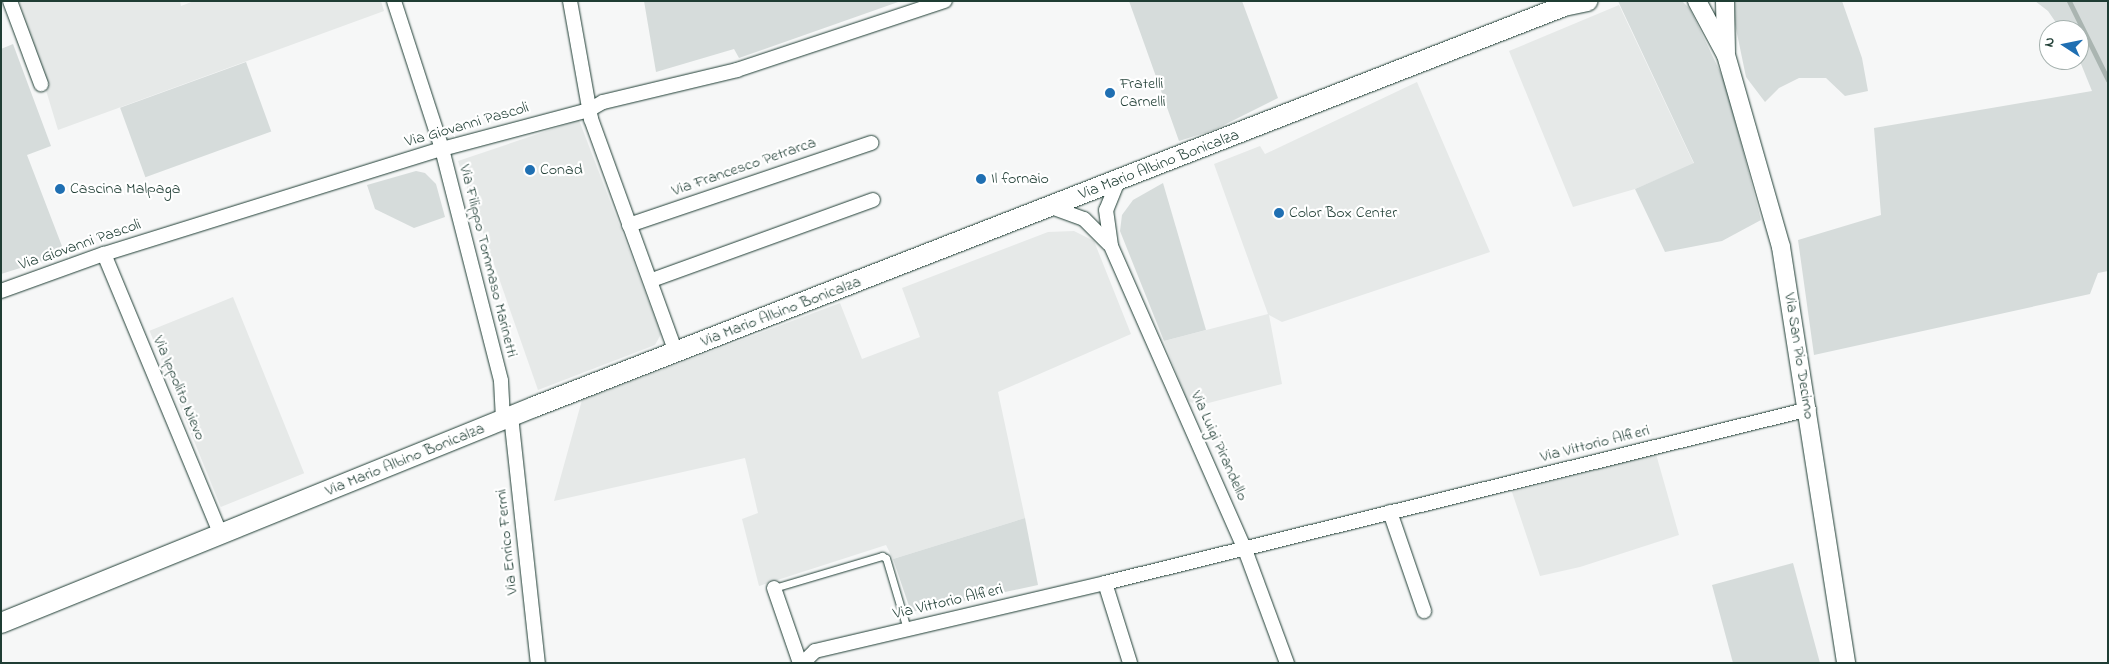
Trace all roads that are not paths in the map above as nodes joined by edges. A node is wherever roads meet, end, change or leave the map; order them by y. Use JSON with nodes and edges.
{"nodes":[{"id":1,"x":10,"y":1,"type":"edge"},
{"id":2,"x":394,"y":1,"type":"edge"},
{"id":3,"x":570,"y":1,"type":"edge"},
{"id":4,"x":945,"y":1,"type":"edge"},
{"id":5,"x":1587,"y":1,"type":"edge"},
{"id":6,"x":1697,"y":1,"type":"edge"},
{"id":7,"x":1725,"y":2,"type":"edge"},
{"id":8,"x":1568,"y":4,"type":"edge"},
{"id":9,"x":1726,"y":55,"type":"junction"},
{"id":10,"x":41,"y":84,"type":"dead end"},
{"id":11,"x":589,"y":110,"type":"junction"},
{"id":12,"x":871,"y":143,"type":"dead end"},
{"id":13,"x":442,"y":149,"type":"junction"},
{"id":14,"x":1118,"y":181,"type":"junction"},
{"id":15,"x":873,"y":200,"type":"dead end"},
{"id":16,"x":1051,"y":207,"type":"junction"},
{"id":17,"x":629,"y":225,"type":"junction"},
{"id":18,"x":1111,"y":246,"type":"junction"},
{"id":19,"x":104,"y":254,"type":"junction"},
{"id":20,"x":652,"y":280,"type":"junction"},
{"id":21,"x":1,"y":291,"type":"edge"},
{"id":22,"x":676,"y":352,"type":"junction"},
{"id":23,"x":1809,"y":409,"type":"junction"},
{"id":24,"x":511,"y":416,"type":"junction"},
{"id":25,"x":1390,"y":512,"type":"junction"},
{"id":26,"x":221,"y":535,"type":"junction"},
{"id":27,"x":1244,"y":547,"type":"junction"},
{"id":28,"x":1105,"y":583,"type":"junction"},
{"id":29,"x":774,"y":588,"type":"joint"},
{"id":30,"x":1424,"y":611,"type":"dead end"},
{"id":31,"x":1,"y":623,"type":"edge"},
{"id":32,"x":907,"y":629,"type":"junction"},
{"id":33,"x":538,"y":663,"type":"edge"},
{"id":34,"x":801,"y":663,"type":"edge"},
{"id":35,"x":1130,"y":663,"type":"edge"},
{"id":36,"x":1287,"y":663,"type":"edge"},
{"id":37,"x":1846,"y":663,"type":"edge"}],
"edges":[{"from":1,"to":10,"type":"street"},
{"from":2,"to":13,"type":"street","name":"Via Filippo Tommaso Marinetti"},
{"from":3,"to":11,"type":"street"},
{"from":4,"to":11,"type":"street","name":"Via Giovanni Pascoli"},
{"from":5,"to":8,"type":"main road","name":"Via Mario Albino Bonicalza"},
{"from":6,"to":9,"type":"street","name":"Via San Pio Decimo"},
{"from":7,"to":9,"type":"street","name":"Via San Pio Decimo"},
{"from":8,"to":14,"type":"main road","name":"Via Mario Albino Bonicalza"},
{"from":9,"to":23,"type":"street","name":"Via San Pio Decimo"},
{"from":11,"to":13,"type":"street","name":"Via Giovanni Pascoli"},
{"from":11,"to":17,"type":"street"},
{"from":12,"to":17,"type":"street","name":"Via Francesco Petrarca"},
{"from":13,"to":19,"type":"street","name":"Via Giovanni Pascoli"},
{"from":13,"to":24,"type":"street","name":"Via Filippo Tommaso Marinetti"},
{"from":14,"to":16,"type":"main road","name":"Via Mario Albino Bonicalza"},
{"from":14,"to":18,"type":"street","name":"Via Luigi Pirandello"},
{"from":15,"to":20,"type":"street"},
{"from":16,"to":18,"type":"street","name":"Via Luigi Pirandello"},
{"from":16,"to":22,"type":"main road","name":"Via Mario Albino Bonicalza"},
{"from":17,"to":20,"type":"street"},
{"from":18,"to":27,"type":"street","name":"Via Luigi Pirandello"},
{"from":19,"to":21,"type":"street","name":"Via Giovanni Pascoli"},
{"from":19,"to":26,"type":"street","name":"Via Ippolito Nievo"},
{"from":20,"to":22,"type":"street"},
{"from":22,"to":24,"type":"main road","name":"Via Mario Albino Bonicalza"},
{"from":23,"to":25,"type":"street","name":"Via Vittorio Alfieri"},
{"from":23,"to":37,"type":"street","name":"Via San Pio Decimo"},
{"from":24,"to":26,"type":"main road","name":"Via Mario Albino Bonicalza"},
{"from":24,"to":33,"type":"street","name":"Via Enrico Fermi"},
{"from":25,"to":27,"type":"street","name":"Via Vittorio Alfieri"},
{"from":25,"to":30,"type":"street"},
{"from":26,"to":31,"type":"main road","name":"Via Mario Albino Bonicalza"},
{"from":27,"to":28,"type":"street","name":"Via Vittorio Alfieri"},
{"from":27,"to":36,"type":"street","name":"Via Luigi Pirandello"},
{"from":28,"to":32,"type":"street","name":"Via Vittorio Alfieri"},
{"from":28,"to":35,"type":"street"},
{"from":29,"to":32,"type":"lane"},
{"from":29,"to":34,"type":"street"},
{"from":32,"to":34,"type":"street","name":"Via Vittorio Alfieri"}]}
